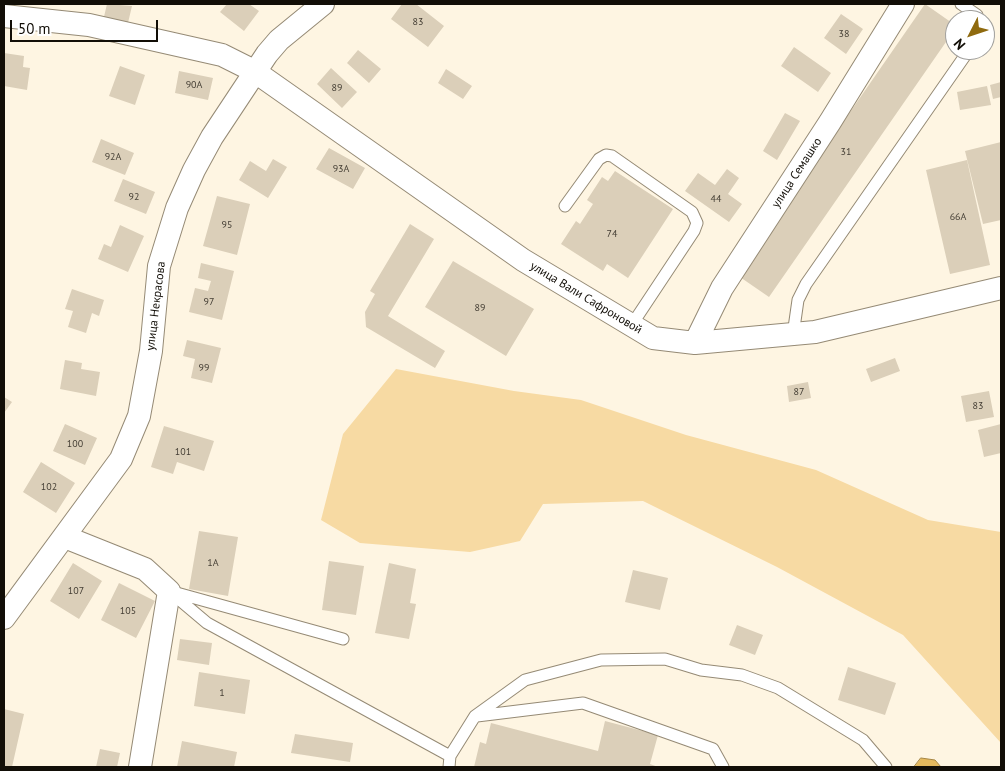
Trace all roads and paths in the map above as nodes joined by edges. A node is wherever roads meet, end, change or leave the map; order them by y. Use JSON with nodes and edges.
{"nodes":[{"id":1,"x":14,"y":4,"type":"edge"},
{"id":2,"x":323,"y":4,"type":"edge"},
{"id":3,"x":903,"y":4,"type":"edge"},
{"id":4,"x":4,"y":16,"type":"edge"},
{"id":5,"x":39,"y":19,"type":"junction"},
{"id":6,"x":962,"y":60,"type":"edge"},
{"id":7,"x":254,"y":71,"type":"junction"},
{"id":8,"x":565,"y":206,"type":"dead end"},
{"id":9,"x":1001,"y":288,"type":"edge"},
{"id":10,"x":631,"y":326,"type":"junction"},
{"id":11,"x":793,"y":335,"type":"junction"},
{"id":12,"x":695,"y":343,"type":"junction"},
{"id":13,"x":65,"y":537,"type":"junction"},
{"id":14,"x":169,"y":591,"type":"junction"},
{"id":15,"x":4,"y":618,"type":"edge"},
{"id":16,"x":344,"y":639,"type":"dead end"},
{"id":17,"x":475,"y":716,"type":"junction"},
{"id":18,"x":449,"y":762,"type":"edge"},
{"id":19,"x":140,"y":767,"type":"edge"},
{"id":20,"x":723,"y":767,"type":"edge"},
{"id":21,"x":886,"y":767,"type":"edge"}],
"edges":[{"from":1,"to":5,"type":"street"},
{"from":2,"to":7,"type":"street","name":"улица Некрасова"},
{"from":3,"to":12,"type":"street","name":"улица Семашко"},
{"from":4,"to":5,"type":"street","name":"улица Вали Сафроновой"},
{"from":5,"to":7,"type":"street","name":"улица Вали Сафроновой"},
{"from":6,"to":11,"type":"lane"},
{"from":7,"to":10,"type":"street","name":"улица Вали Сафроновой"},
{"from":7,"to":13,"type":"street","name":"улица Некрасова"},
{"from":8,"to":10,"type":"lane"},
{"from":9,"to":11,"type":"street","name":"улица Вали Сафроновой"},
{"from":10,"to":12,"type":"street","name":"улица Вали Сафроновой"},
{"from":11,"to":12,"type":"street","name":"улица Вали Сафроновой"},
{"from":13,"to":14,"type":"street"},
{"from":13,"to":15,"type":"street","name":"улица Некрасова"},
{"from":14,"to":16,"type":"lane"},
{"from":14,"to":18,"type":"lane"},
{"from":14,"to":19,"type":"street"},
{"from":17,"to":18,"type":"lane"},
{"from":17,"to":20,"type":"lane"},
{"from":17,"to":21,"type":"lane"}]}
